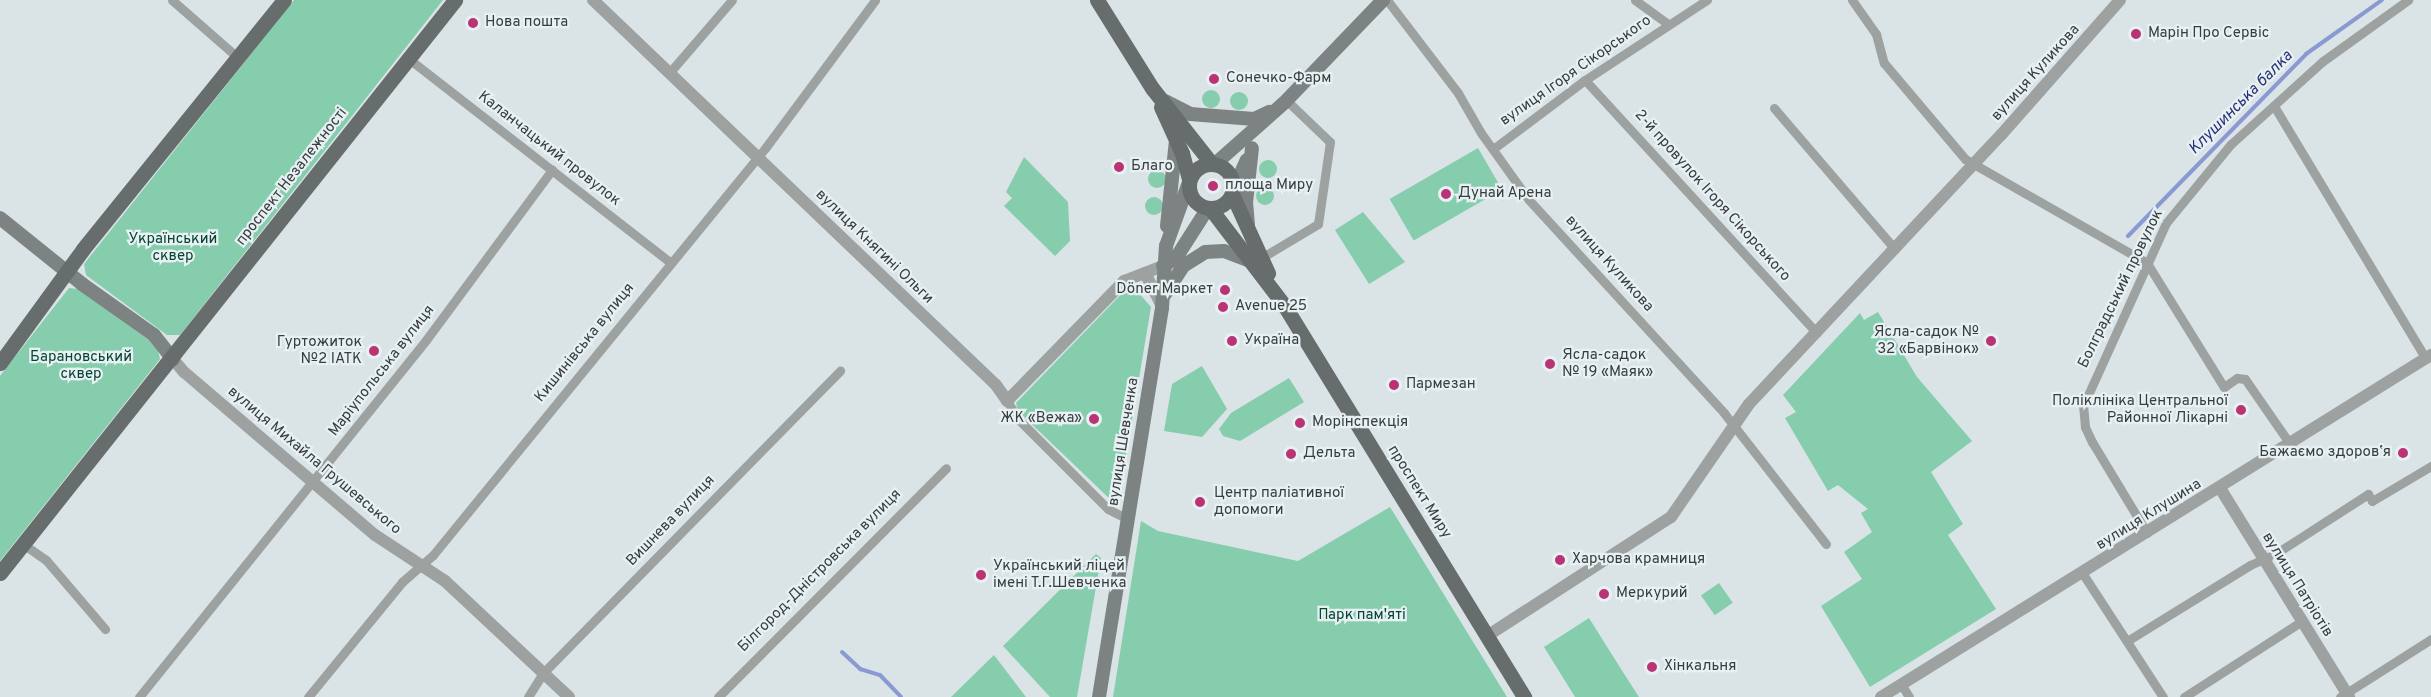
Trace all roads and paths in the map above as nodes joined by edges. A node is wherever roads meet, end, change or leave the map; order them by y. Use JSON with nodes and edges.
{"nodes":[{"id":1,"x":172,"y":0,"type":"edge"},
{"id":2,"x":284,"y":0,"type":"edge"},
{"id":3,"x":455,"y":0,"type":"edge"},
{"id":4,"x":592,"y":0,"type":"edge"},
{"id":5,"x":732,"y":0,"type":"edge"},
{"id":6,"x":1097,"y":0,"type":"edge"},
{"id":7,"x":1385,"y":0,"type":"edge"},
{"id":8,"x":1635,"y":0,"type":"edge"},
{"id":9,"x":1707,"y":0,"type":"edge"},
{"id":10,"x":1852,"y":0,"type":"edge"},
{"id":11,"x":2120,"y":0,"type":"edge"},
{"id":12,"x":2408,"y":0,"type":"edge"},
{"id":13,"x":876,"y":1,"type":"edge"},
{"id":14,"x":1668,"y":24,"type":"junction"},
{"id":15,"x":237,"y":57,"type":"junction"},
{"id":16,"x":409,"y":59,"type":"junction"},
{"id":17,"x":670,"y":72,"type":"junction"},
{"id":18,"x":1585,"y":80,"type":"junction"},
{"id":19,"x":1157,"y":93,"type":"junction"},
{"id":20,"x":1285,"y":102,"type":"junction"},
{"id":21,"x":2274,"y":106,"type":"junction"},
{"id":22,"x":1774,"y":108,"type":"dead end"},
{"id":23,"x":1176,"y":140,"type":"junction"},
{"id":24,"x":1252,"y":148,"type":"junction"},
{"id":25,"x":1493,"y":149,"type":"junction"},
{"id":26,"x":758,"y":157,"type":"junction"},
{"id":27,"x":1213,"y":163,"type":"junction"},
{"id":28,"x":1973,"y":165,"type":"junction"},
{"id":29,"x":552,"y":170,"type":"junction"},
{"id":30,"x":1189,"y":182,"type":"junction"},
{"id":31,"x":1232,"y":192,"type":"junction"},
{"id":32,"x":1209,"y":208,"type":"junction"},
{"id":33,"x":0,"y":218,"type":"edge"},
{"id":34,"x":1166,"y":246,"type":"junction"},
{"id":35,"x":1895,"y":249,"type":"junction"},
{"id":36,"x":1176,"y":258,"type":"junction"},
{"id":37,"x":1193,"y":258,"type":"junction"},
{"id":38,"x":1256,"y":260,"type":"junction"},
{"id":39,"x":671,"y":263,"type":"junction"},
{"id":40,"x":2147,"y":263,"type":"junction"},
{"id":41,"x":1163,"y":266,"type":"junction"},
{"id":42,"x":66,"y":272,"type":"junction"},
{"id":43,"x":1145,"y":273,"type":"junction"},
{"id":44,"x":1163,"y":303,"type":"junction"},
{"id":45,"x":1817,"y":333,"type":"junction"},
{"id":46,"x":2428,"y":357,"type":"edge"},
{"id":47,"x":173,"y":358,"type":"junction"},
{"id":48,"x":0,"y":363,"type":"edge"},
{"id":49,"x":840,"y":370,"type":"dead end"},
{"id":50,"x":1006,"y":401,"type":"junction"},
{"id":51,"x":1733,"y":425,"type":"junction"},
{"id":52,"x":2290,"y":444,"type":"junction"},
{"id":53,"x":2431,"y":466,"type":"edge"},
{"id":54,"x":946,"y":468,"type":"dead end"},
{"id":55,"x":312,"y":483,"type":"junction"},
{"id":56,"x":2220,"y":488,"type":"junction"},
{"id":57,"x":1128,"y":519,"type":"junction"},
{"id":58,"x":2147,"y":533,"type":"junction"},
{"id":59,"x":23,"y":544,"type":"junction"},
{"id":60,"x":1826,"y":544,"type":"dead end"},
{"id":61,"x":2263,"y":559,"type":"junction"},
{"id":62,"x":422,"y":564,"type":"junction"},
{"id":63,"x":0,"y":573,"type":"edge"},
{"id":64,"x":2083,"y":574,"type":"junction"},
{"id":65,"x":2302,"y":621,"type":"junction"},
{"id":66,"x":105,"y":629,"type":"dead end"},
{"id":67,"x":1487,"y":636,"type":"junction"},
{"id":68,"x":2431,"y":639,"type":"edge"},
{"id":69,"x":2127,"y":641,"type":"junction"},
{"id":70,"x":543,"y":673,"type":"junction"},
{"id":71,"x":1901,"y":684,"type":"junction"},
{"id":72,"x":2345,"y":696,"type":"edge"},
{"id":73,"x":139,"y":697,"type":"edge"},
{"id":74,"x":308,"y":697,"type":"edge"},
{"id":75,"x":528,"y":697,"type":"edge"},
{"id":76,"x":569,"y":697,"type":"edge"},
{"id":77,"x":718,"y":697,"type":"edge"},
{"id":78,"x":1099,"y":697,"type":"edge"},
{"id":79,"x":1524,"y":697,"type":"edge"},
{"id":80,"x":1881,"y":697,"type":"edge"},
{"id":81,"x":1909,"y":697,"type":"edge"},
{"id":82,"x":2163,"y":697,"type":"edge"},
{"id":83,"x":2184,"y":697,"type":"edge"}],
"edges":[{"from":1,"to":15,"type":"street"},
{"from":2,"to":15,"type":"main road"},
{"from":3,"to":16,"type":"main road","name":"проспект Незалежності"},
{"from":4,"to":17,"type":"street","name":"вулиця Княгині Ольги"},
{"from":5,"to":17,"type":"street"},
{"from":6,"to":19,"type":"main road"},
{"from":7,"to":20,"type":"main road"},
{"from":7,"to":25,"type":"street","name":"вулиця Куликова"},
{"from":8,"to":14,"type":"street"},
{"from":9,"to":14,"type":"street","name":"вулиця Ігоря Сікорського"},
{"from":10,"to":28,"type":"street"},
{"from":11,"to":28,"type":"street","name":"вулиця Куликова"},
{"from":12,"to":21,"type":"street","name":"Болградський провулок"},
{"from":13,"to":26,"type":"street","name":"Кишинівська вулиця"},
{"from":14,"to":18,"type":"street","name":"вулиця Ігоря Сікорського"},
{"from":15,"to":42,"type":"main road"},
{"from":16,"to":29,"type":"street","name":"Каланчацький провулок"},
{"from":16,"to":47,"type":"main road","name":"проспект Незалежності"},
{"from":17,"to":26,"type":"street","name":"вулиця Княгині Ольги"},
{"from":18,"to":25,"type":"street","name":"вулиця Ігоря Сікорського"},
{"from":18,"to":45,"type":"street","name":"2-й провулок Ігоря Сікорського"},
{"from":19,"to":20,"type":"main road"},
{"from":19,"to":23,"type":"main road"},
{"from":19,"to":27,"type":"main road"},
{"from":20,"to":24,"type":"main road"},
{"from":20,"to":27,"type":"main road"},
{"from":20,"to":38,"type":"street"},
{"from":21,"to":40,"type":"street","name":"Болградський провулок"},
{"from":21,"to":46,"type":"street"},
{"from":22,"to":35,"type":"street"},
{"from":23,"to":30,"type":"main road"},
{"from":23,"to":34,"type":"main road"},
{"from":24,"to":31,"type":"main road"},
{"from":24,"to":38,"type":"main road"},
{"from":25,"to":51,"type":"street","name":"вулиця Куликова"},
{"from":26,"to":39,"type":"street","name":"Кишинівська вулиця"},
{"from":26,"to":50,"type":"street","name":"вулиця Княгині Ольги"},
{"from":27,"to":30,"type":"main road"},
{"from":27,"to":31,"type":"main road"},
{"from":28,"to":35,"type":"street","name":"вулиця Куликова"},
{"from":28,"to":40,"type":"street"},
{"from":29,"to":39,"type":"street","name":"Каланчацький провулок"},
{"from":29,"to":55,"type":"street","name":"Маріупольська вулиця"},
{"from":30,"to":32,"type":"main road"},
{"from":30,"to":34,"type":"main road"},
{"from":31,"to":32,"type":"main road"},
{"from":31,"to":38,"type":"main road","name":"проспект Миру"},
{"from":32,"to":36,"type":"main road"},
{"from":32,"to":38,"type":"main road","name":"проспект Миру"},
{"from":33,"to":42,"type":"main road","name":"вулиця Михайла Грушевського"},
{"from":34,"to":41,"type":"main road"},
{"from":35,"to":45,"type":"street","name":"вулиця Куликова"},
{"from":36,"to":37,"type":"main road"},
{"from":36,"to":41,"type":"main road"},
{"from":37,"to":38,"type":"main road"},
{"from":37,"to":44,"type":"main road"},
{"from":38,"to":67,"type":"main road","name":"проспект Миру"},
{"from":39,"to":62,"type":"street","name":"Кишинівська вулиця"},
{"from":40,"to":52,"type":"street"},
{"from":40,"to":58,"type":"street","name":"Болградський провулок"},
{"from":41,"to":43,"type":"street"},
{"from":41,"to":44,"type":"main road","name":"вулиця Шевченка"},
{"from":42,"to":47,"type":"main road","name":"вулиця Михайла Грушевського"},
{"from":42,"to":48,"type":"main road"},
{"from":43,"to":44,"type":"street"},
{"from":43,"to":50,"type":"street"},
{"from":44,"to":57,"type":"main road","name":"вулиця Шевченка"},
{"from":45,"to":51,"type":"street","name":"вулиця Куликова"},
{"from":46,"to":52,"type":"street","name":"вулиця Клушина"},
{"from":47,"to":55,"type":"street","name":"вулиця Михайла Грушевського"},
{"from":47,"to":59,"type":"main road","name":"проспект Незалежності"},
{"from":49,"to":70,"type":"street","name":"Вишнева вулиця"},
{"from":50,"to":57,"type":"street","name":"вулиця Княгині Ольги"},
{"from":51,"to":60,"type":"street","name":"вулиця Куликова"},
{"from":51,"to":67,"type":"street","name":"вулиця Куликова"},
{"from":52,"to":56,"type":"street","name":"вулиця Клушина"},
{"from":53,"to":61,"type":"street"},
{"from":54,"to":77,"type":"street","name":"Білгород-Дністровська вулиця"},
{"from":55,"to":62,"type":"street","name":"вулиця Михайла Грушевського"},
{"from":55,"to":73,"type":"street","name":"Маріупольська вулиця"},
{"from":56,"to":58,"type":"street","name":"вулиця Клушина"},
{"from":56,"to":61,"type":"street","name":"вулиця Патріотів"},
{"from":57,"to":78,"type":"main road","name":"вулиця Шевченка"},
{"from":58,"to":64,"type":"street","name":"вулиця Клушина"},
{"from":59,"to":63,"type":"main road","name":"проспект Незалежності"},
{"from":59,"to":66,"type":"street"},
{"from":61,"to":65,"type":"street","name":"вулиця Патріотів"},
{"from":61,"to":69,"type":"street"},
{"from":62,"to":70,"type":"street","name":"вулиця Михайла Грушевського"},
{"from":62,"to":74,"type":"street","name":"Кишинівська вулиця"},
{"from":64,"to":69,"type":"street"},
{"from":64,"to":71,"type":"street","name":"вулиця Клушина"},
{"from":65,"to":72,"type":"street","name":"вулиця Патріотів"},
{"from":65,"to":83,"type":"street"},
{"from":67,"to":79,"type":"main road","name":"проспект Миру"},
{"from":68,"to":72,"type":"street"},
{"from":69,"to":82,"type":"street"},
{"from":70,"to":75,"type":"street","name":"Вишнева вулиця"},
{"from":70,"to":76,"type":"street","name":"вулиця Михайла Грушевського"},
{"from":71,"to":80,"type":"street","name":"вулиця Клушина"},
{"from":71,"to":81,"type":"street"}]}
